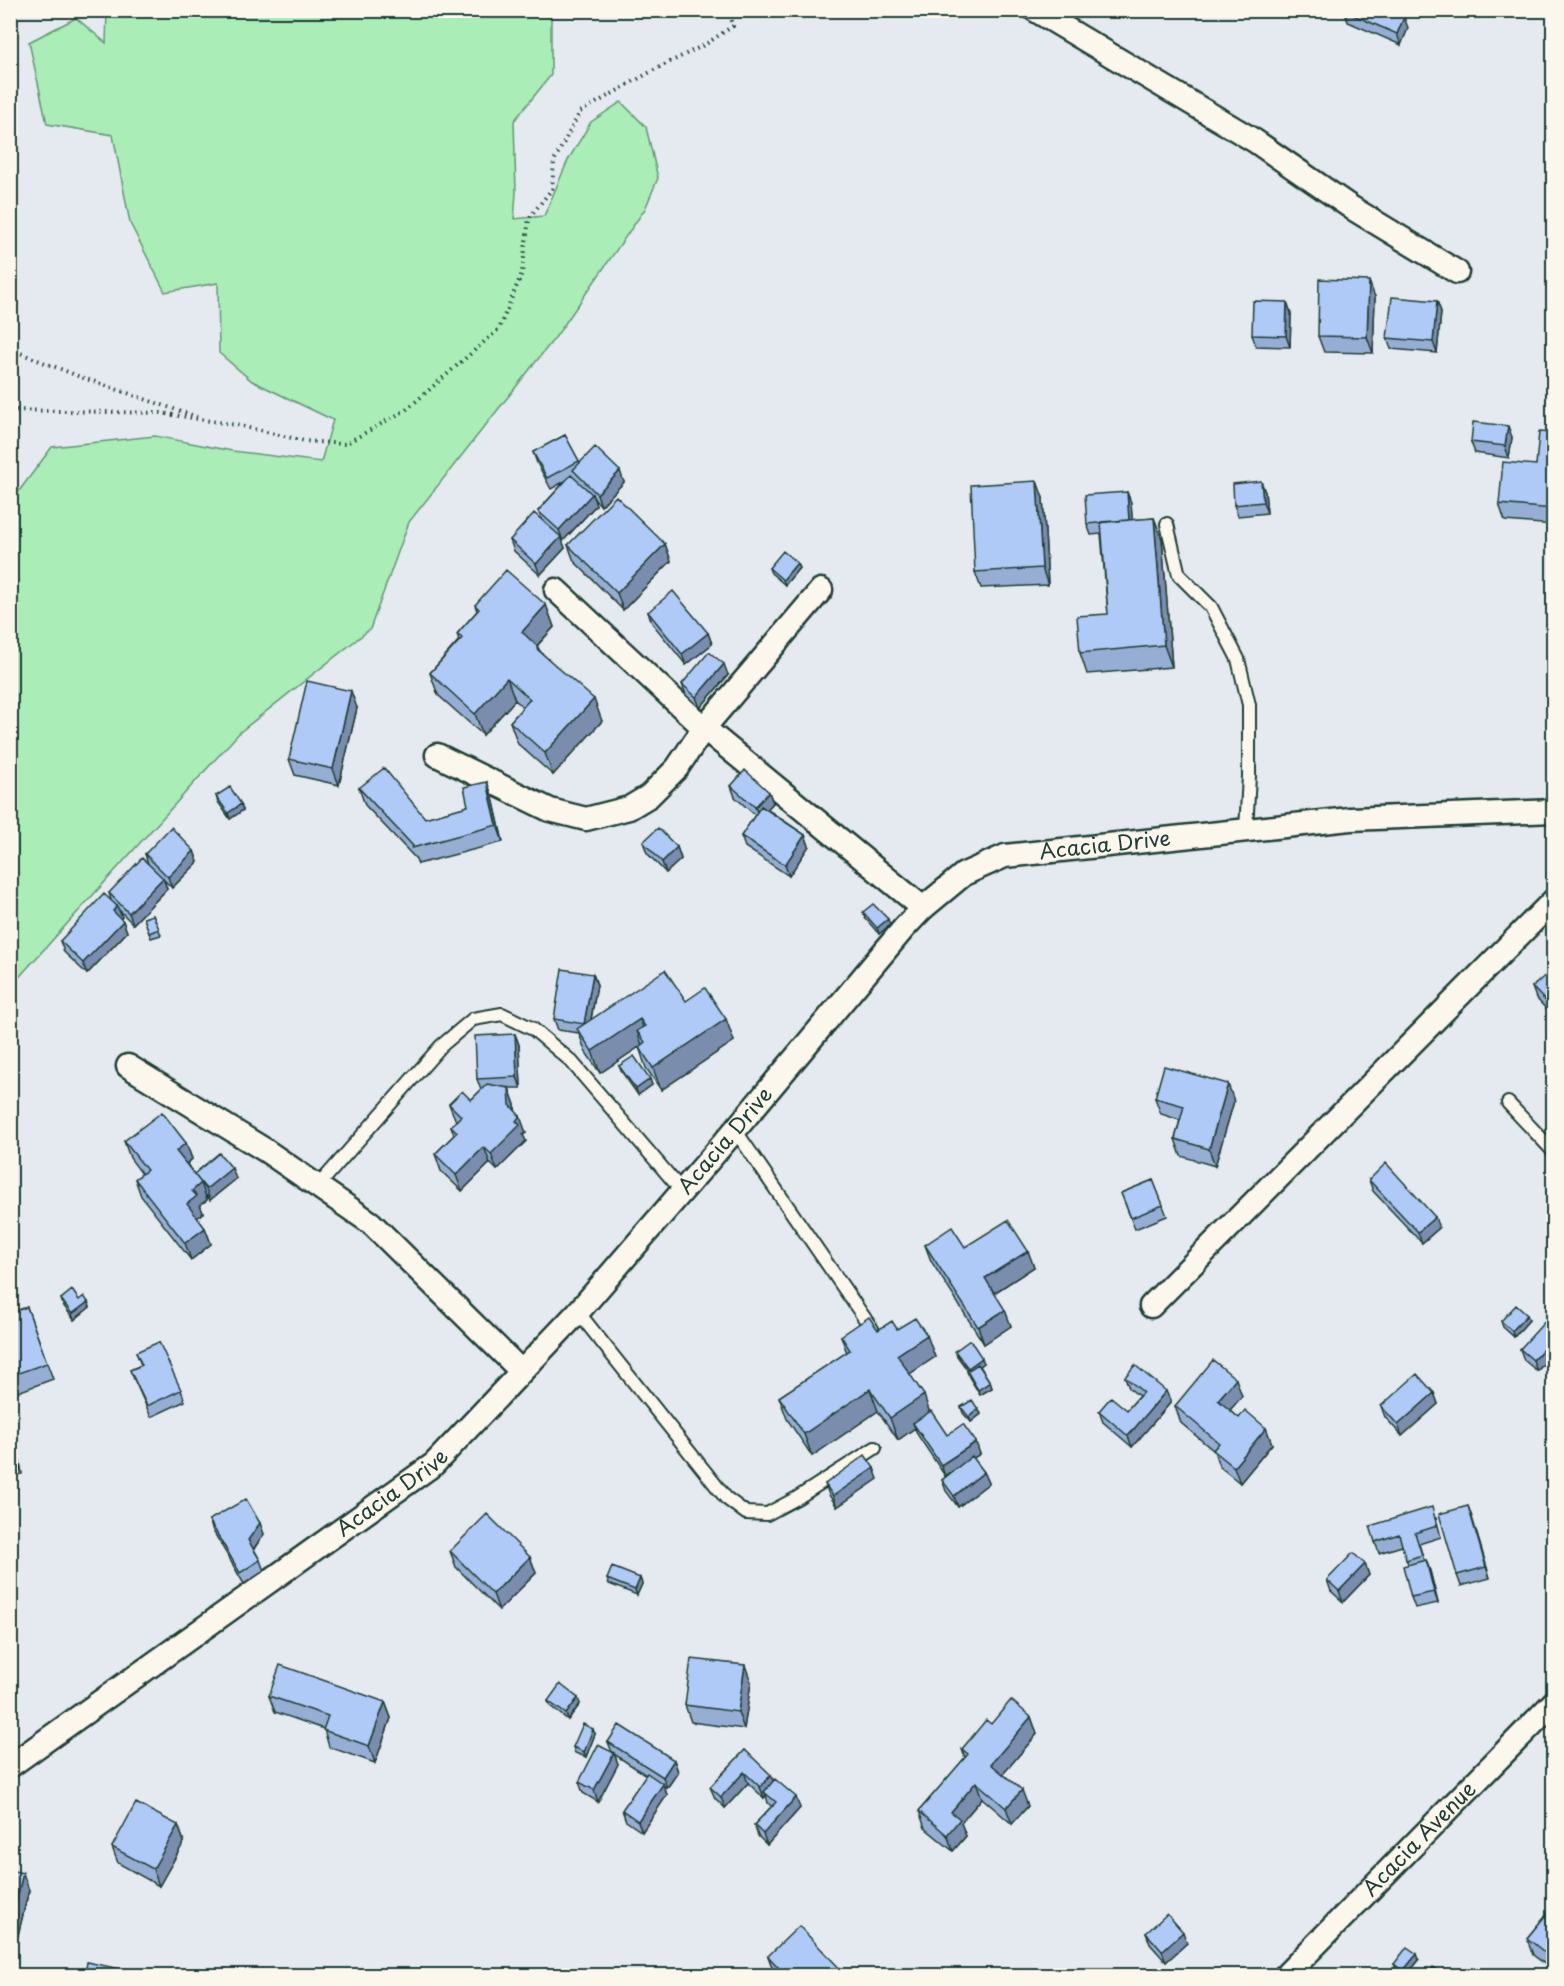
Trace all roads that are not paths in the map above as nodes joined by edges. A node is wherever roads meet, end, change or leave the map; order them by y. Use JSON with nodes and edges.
{"nodes":[{"id":1,"x":1035,"y":10,"type":"edge"},
{"id":2,"x":1457,"y":272,"type":"dead end"},
{"id":3,"x":1167,"y":524,"type":"dead end"},
{"id":4,"x":556,"y":590,"type":"dead end"},
{"id":5,"x":821,"y":590,"type":"dead end"},
{"id":6,"x":704,"y":728,"type":"junction"},
{"id":7,"x":437,"y":755,"type":"dead end"},
{"id":8,"x":1554,"y":811,"type":"edge"},
{"id":9,"x":1246,"y":830,"type":"junction"},
{"id":10,"x":1554,"y":900,"type":"edge"},
{"id":11,"x":922,"y":908,"type":"junction"},
{"id":12,"x":128,"y":1066,"type":"dead end"},
{"id":13,"x":1508,"y":1102,"type":"dead end"},
{"id":14,"x":735,"y":1130,"type":"junction"},
{"id":15,"x":1554,"y":1152,"type":"edge"},
{"id":16,"x":318,"y":1186,"type":"junction"},
{"id":17,"x":682,"y":1191,"type":"junction"},
{"id":18,"x":1150,"y":1306,"type":"dead end"},
{"id":19,"x":578,"y":1312,"type":"junction"},
{"id":20,"x":872,"y":1329,"type":"edge"},
{"id":21,"x":521,"y":1371,"type":"junction"},
{"id":22,"x":875,"y":1448,"type":"dead end"},
{"id":23,"x":1554,"y":1702,"type":"edge"},
{"id":24,"x":10,"y":1766,"type":"edge"},
{"id":25,"x":1285,"y":1976,"type":"edge"}],
"edges":[{"from":1,"to":2,"type":"street"},
{"from":3,"to":9,"type":"lane"},
{"from":4,"to":6,"type":"street"},
{"from":5,"to":6,"type":"street"},
{"from":6,"to":7,"type":"street"},
{"from":6,"to":11,"type":"street"},
{"from":8,"to":9,"type":"street","name":"Acacia Drive"},
{"from":9,"to":11,"type":"street","name":"Acacia Drive"},
{"from":10,"to":18,"type":"street"},
{"from":11,"to":14,"type":"street","name":"Acacia Drive"},
{"from":12,"to":16,"type":"street"},
{"from":13,"to":15,"type":"lane"},
{"from":14,"to":17,"type":"street","name":"Acacia Drive"},
{"from":14,"to":20,"type":"lane"},
{"from":16,"to":17,"type":"lane"},
{"from":16,"to":21,"type":"street"},
{"from":17,"to":19,"type":"street","name":"Acacia Drive"},
{"from":19,"to":21,"type":"street","name":"Acacia Drive"},
{"from":19,"to":22,"type":"lane"},
{"from":21,"to":24,"type":"street","name":"Acacia Drive"},
{"from":23,"to":25,"type":"street","name":"Acacia Avenue"}]}
